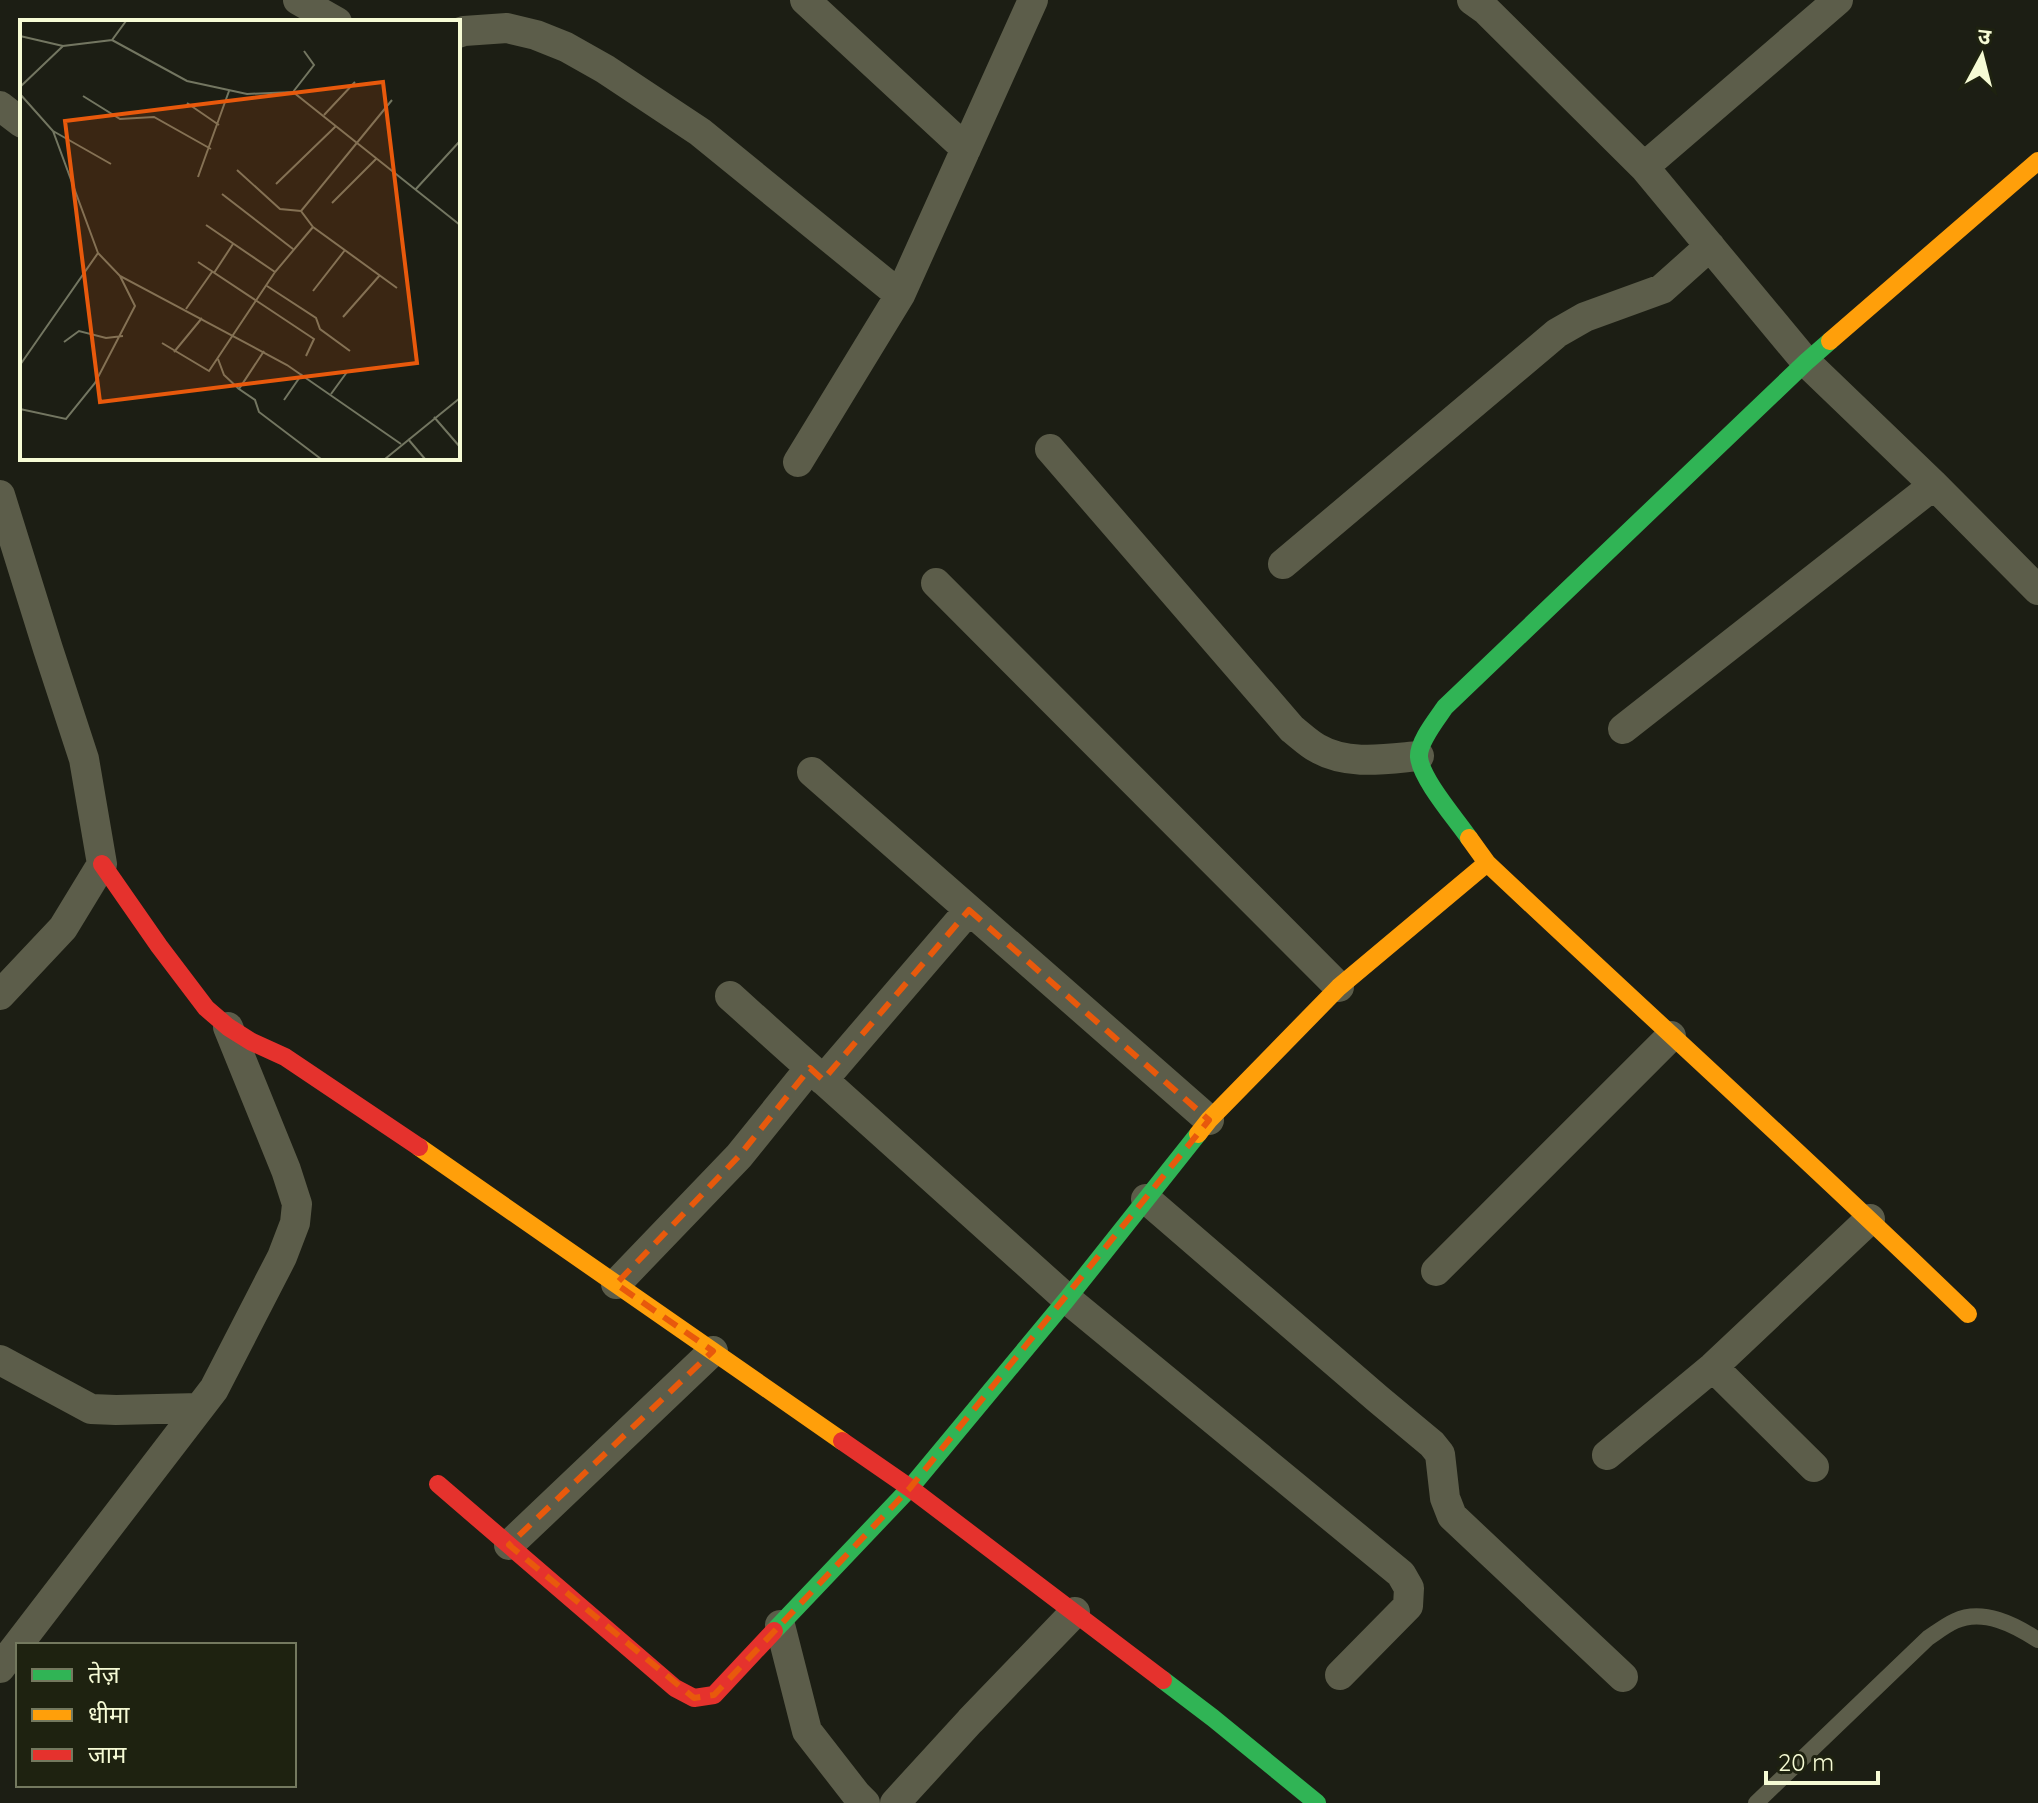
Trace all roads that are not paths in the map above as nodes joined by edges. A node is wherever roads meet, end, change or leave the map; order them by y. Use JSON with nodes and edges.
{"nodes":[{"id":1,"x":298,"y":0,"type":"edge"},
{"id":2,"x":805,"y":0,"type":"edge"},
{"id":3,"x":1033,"y":0,"type":"edge"},
{"id":4,"x":1472,"y":0,"type":"edge"},
{"id":5,"x":1838,"y":0,"type":"edge"},
{"id":6,"x":333,"y":20,"type":"edge"},
{"id":7,"x":460,"y":32,"type":"edge"},
{"id":8,"x":0,"y":106,"type":"edge"},
{"id":9,"x":20,"y":121,"type":"edge"},
{"id":10,"x":966,"y":149,"type":"junction"},
{"id":11,"x":2038,"y":161,"type":"edge"},
{"id":12,"x":1644,"y":167,"type":"junction"},
{"id":13,"x":1710,"y":246,"type":"junction"},
{"id":14,"x":900,"y":295,"type":"junction"},
{"id":15,"x":1806,"y":362,"type":"junction"},
{"id":16,"x":1050,"y":449,"type":"dead end"},
{"id":17,"x":798,"y":462,"type":"dead end"},
{"id":18,"x":1934,"y":485,"type":"junction"},
{"id":19,"x":0,"y":495,"type":"edge"},
{"id":20,"x":1283,"y":564,"type":"dead end"},
{"id":21,"x":936,"y":583,"type":"dead end"},
{"id":22,"x":2038,"y":590,"type":"edge"},
{"id":23,"x":1623,"y":729,"type":"dead end"},
{"id":24,"x":1419,"y":756,"type":"junction"},
{"id":25,"x":812,"y":772,"type":"dead end"},
{"id":26,"x":1487,"y":863,"type":"junction"},
{"id":27,"x":102,"y":864,"type":"junction"},
{"id":28,"x":969,"y":910,"type":"junction"},
{"id":29,"x":1339,"y":987,"type":"junction"},
{"id":30,"x":0,"y":995,"type":"edge"},
{"id":31,"x":730,"y":996,"type":"dead end"},
{"id":32,"x":228,"y":1027,"type":"junction"},
{"id":33,"x":1671,"y":1036,"type":"junction"},
{"id":34,"x":817,"y":1074,"type":"junction"},
{"id":35,"x":1209,"y":1120,"type":"junction"},
{"id":36,"x":1146,"y":1199,"type":"junction"},
{"id":37,"x":1870,"y":1219,"type":"junction"},
{"id":38,"x":1436,"y":1271,"type":"dead end"},
{"id":39,"x":616,"y":1284,"type":"junction"},
{"id":40,"x":1067,"y":1299,"type":"junction"},
{"id":41,"x":1968,"y":1314,"type":"dead end"},
{"id":42,"x":713,"y":1351,"type":"junction"},
{"id":43,"x":0,"y":1360,"type":"edge"},
{"id":44,"x":1713,"y":1367,"type":"junction"},
{"id":45,"x":199,"y":1408,"type":"junction"},
{"id":46,"x":1607,"y":1455,"type":"dead end"},
{"id":47,"x":1814,"y":1467,"type":"dead end"},
{"id":48,"x":438,"y":1484,"type":"dead end"},
{"id":49,"x":910,"y":1488,"type":"junction"},
{"id":50,"x":509,"y":1545,"type":"junction"},
{"id":51,"x":1075,"y":1612,"type":"junction"},
{"id":52,"x":780,"y":1625,"type":"junction"},
{"id":53,"x":2038,"y":1640,"type":"edge"},
{"id":54,"x":19,"y":1643,"type":"edge"},
{"id":55,"x":16,"y":1647,"type":"edge"},
{"id":56,"x":0,"y":1668,"type":"edge"},
{"id":57,"x":1340,"y":1675,"type":"dead end"},
{"id":58,"x":1623,"y":1677,"type":"dead end"},
{"id":59,"x":1299,"y":1798,"type":"edge"},
{"id":60,"x":865,"y":1803,"type":"edge"},
{"id":61,"x":895,"y":1803,"type":"edge"},
{"id":62,"x":1756,"y":1803,"type":"edge"}],
"edges":[{"from":1,"to":6,"type":"street"},
{"from":2,"to":10,"type":"street"},
{"from":3,"to":10,"type":"street"},
{"from":4,"to":12,"type":"street"},
{"from":5,"to":12,"type":"street"},
{"from":7,"to":14,"type":"street"},
{"from":8,"to":9,"type":"street"},
{"from":10,"to":14,"type":"street"},
{"from":11,"to":15,"type":"street"},
{"from":12,"to":13,"type":"street"},
{"from":13,"to":15,"type":"street"},
{"from":13,"to":20,"type":"street"},
{"from":14,"to":17,"type":"street"},
{"from":15,"to":18,"type":"street"},
{"from":15,"to":24,"type":"street"},
{"from":16,"to":24,"type":"street"},
{"from":18,"to":22,"type":"street"},
{"from":18,"to":23,"type":"street"},
{"from":19,"to":27,"type":"street"},
{"from":21,"to":29,"type":"street"},
{"from":24,"to":26,"type":"street"},
{"from":25,"to":28,"type":"street"},
{"from":26,"to":29,"type":"street"},
{"from":26,"to":33,"type":"street"},
{"from":27,"to":30,"type":"street"},
{"from":27,"to":32,"type":"street"},
{"from":28,"to":34,"type":"street"},
{"from":28,"to":35,"type":"street"},
{"from":29,"to":35,"type":"street"},
{"from":31,"to":34,"type":"street"},
{"from":32,"to":39,"type":"street"},
{"from":32,"to":45,"type":"street"},
{"from":33,"to":37,"type":"street"},
{"from":33,"to":38,"type":"street"},
{"from":34,"to":39,"type":"street"},
{"from":34,"to":40,"type":"street"},
{"from":35,"to":36,"type":"street"},
{"from":36,"to":40,"type":"street"},
{"from":36,"to":58,"type":"street"},
{"from":37,"to":41,"type":"street"},
{"from":37,"to":44,"type":"street"},
{"from":39,"to":42,"type":"street"},
{"from":40,"to":49,"type":"street"},
{"from":40,"to":57,"type":"street"},
{"from":42,"to":49,"type":"street"},
{"from":42,"to":50,"type":"street"},
{"from":43,"to":45,"type":"street"},
{"from":44,"to":46,"type":"street"},
{"from":44,"to":47,"type":"street"},
{"from":45,"to":54,"type":"street"},
{"from":48,"to":50,"type":"street"},
{"from":49,"to":51,"type":"street"},
{"from":49,"to":52,"type":"street"},
{"from":50,"to":52,"type":"street"},
{"from":51,"to":59,"type":"street"},
{"from":51,"to":61,"type":"street"},
{"from":52,"to":60,"type":"street"},
{"from":53,"to":62,"type":"lane"},
{"from":55,"to":56,"type":"street"}]}
